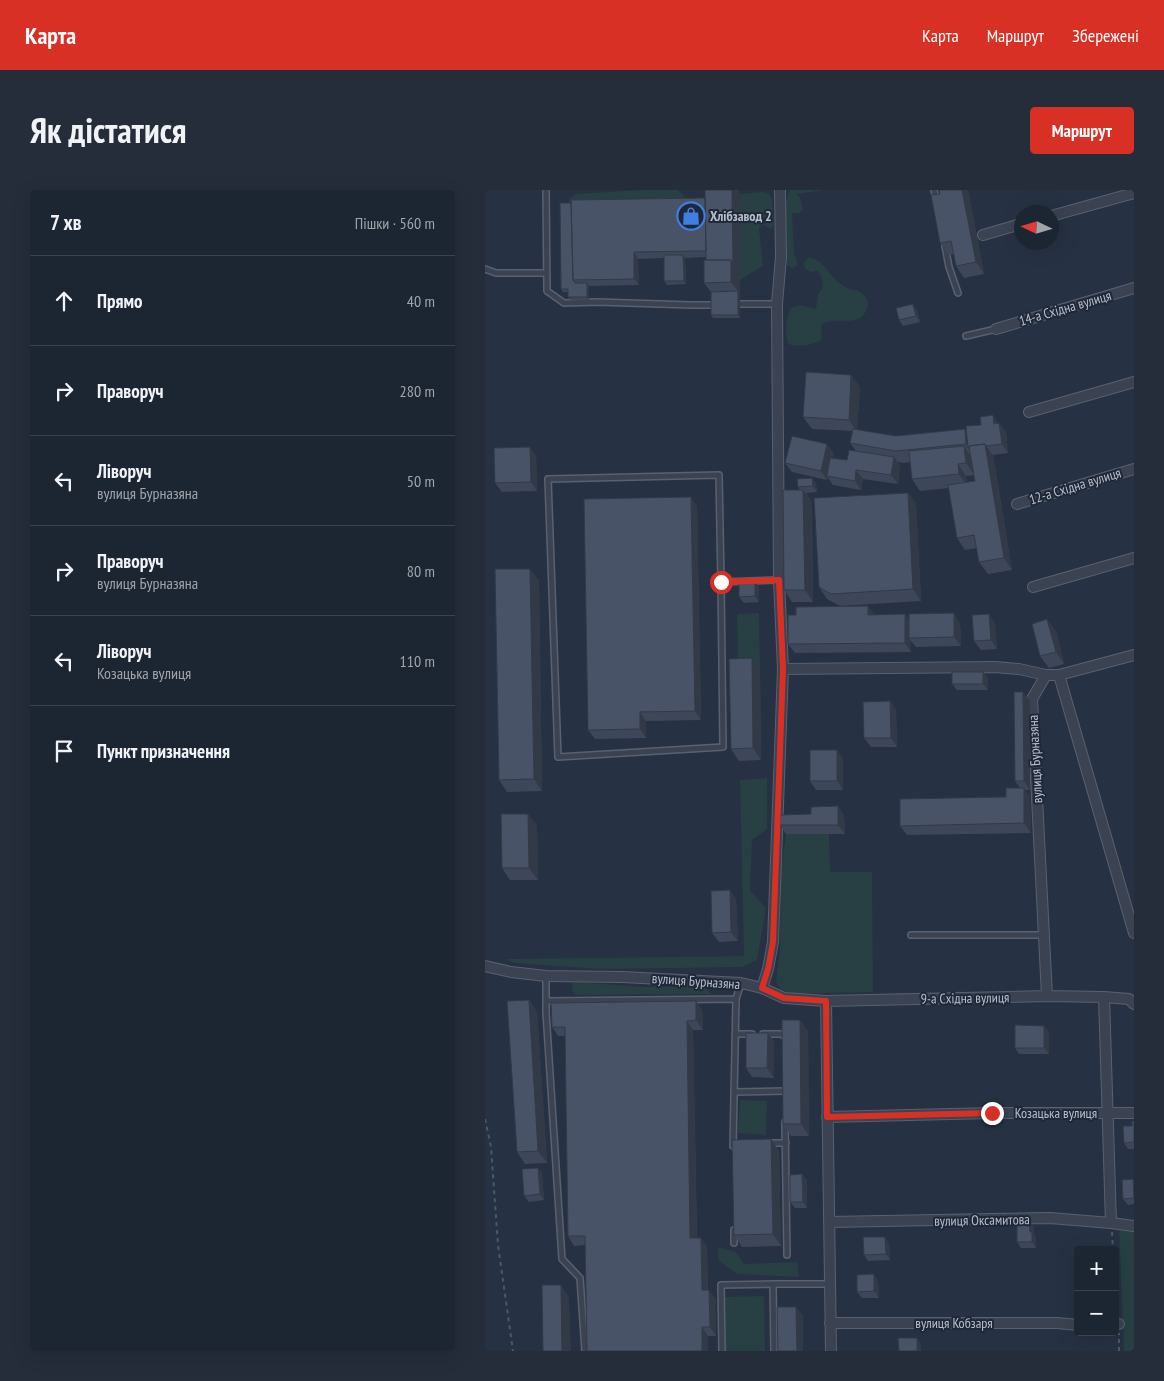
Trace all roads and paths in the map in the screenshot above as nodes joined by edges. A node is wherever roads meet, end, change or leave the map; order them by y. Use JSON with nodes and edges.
{"nodes":[{"id":1,"x":547,"y":190,"type":"edge"},
{"id":2,"x":780,"y":190,"type":"edge"},
{"id":3,"x":934,"y":190,"type":"edge"},
{"id":4,"x":1134,"y":193,"type":"edge"},
{"id":5,"x":938,"y":209,"type":"edge"},
{"id":6,"x":1059,"y":214,"type":"edge"},
{"id":7,"x":1014,"y":226,"type":"edge"},
{"id":8,"x":983,"y":234,"type":"dead end"},
{"id":9,"x":943,"y":238,"type":"edge"},
{"id":10,"x":485,"y":269,"type":"edge"},
{"id":11,"x":547,"y":273,"type":"junction"},
{"id":12,"x":1134,"y":288,"type":"edge"},
{"id":13,"x":958,"y":293,"type":"dead end"},
{"id":14,"x":719,"y":304,"type":"edge"},
{"id":15,"x":729,"y":304,"type":"edge"},
{"id":16,"x":777,"y":304,"type":"junction"},
{"id":17,"x":996,"y":329,"type":"joint"},
{"id":18,"x":966,"y":336,"type":"dead end"},
{"id":19,"x":1134,"y":382,"type":"edge"},
{"id":20,"x":1029,"y":412,"type":"dead end"},
{"id":21,"x":1134,"y":468,"type":"edge"},
{"id":22,"x":1017,"y":504,"type":"dead end"},
{"id":23,"x":1134,"y":558,"type":"edge"},
{"id":24,"x":779,"y":580,"type":"junction"},
{"id":25,"x":721,"y":582,"type":"junction"},
{"id":26,"x":1033,"y":587,"type":"dead end"},
{"id":27,"x":1134,"y":655,"type":"edge"},
{"id":28,"x":783,"y":669,"type":"junction"},
{"id":29,"x":1047,"y":675,"type":"junction"},
{"id":30,"x":1059,"y":676,"type":"junction"},
{"id":31,"x":1134,"y":932,"type":"edge"},
{"id":32,"x":911,"y":935,"type":"dead end"},
{"id":33,"x":1044,"y":935,"type":"junction"},
{"id":34,"x":485,"y":966,"type":"edge"},
{"id":35,"x":547,"y":976,"type":"junction"},
{"id":36,"x":741,"y":984,"type":"junction"},
{"id":37,"x":762,"y":988,"type":"junction"},
{"id":38,"x":1047,"y":996,"type":"junction"},
{"id":39,"x":1104,"y":997,"type":"junction"},
{"id":40,"x":736,"y":999,"type":"junction"},
{"id":41,"x":1132,"y":1000,"type":"edge"},
{"id":42,"x":546,"y":1001,"type":"junction"},
{"id":43,"x":826,"y":1001,"type":"junction"},
{"id":44,"x":735,"y":1034,"type":"junction"},
{"id":45,"x":784,"y":1043,"type":"edge"},
{"id":46,"x":785,"y":1081,"type":"edge"},
{"id":47,"x":785,"y":1091,"type":"junction"},
{"id":48,"x":734,"y":1092,"type":"junction"},
{"id":49,"x":785,"y":1100,"type":"edge"},
{"id":50,"x":1134,"y":1112,"type":"edge"},
{"id":51,"x":1108,"y":1113,"type":"junction"},
{"id":52,"x":785,"y":1117,"type":"edge"},
{"id":53,"x":827,"y":1117,"type":"junction"},
{"id":54,"x":485,"y":1119,"type":"edge"},
{"id":55,"x":785,"y":1143,"type":"junction"},
{"id":56,"x":733,"y":1144,"type":"junction"},
{"id":57,"x":742,"y":1144,"type":"edge"},
{"id":58,"x":759,"y":1144,"type":"edge"},
{"id":59,"x":733,"y":1154,"type":"edge"},
{"id":60,"x":829,"y":1222,"type":"junction"},
{"id":61,"x":734,"y":1223,"type":"edge"},
{"id":62,"x":1111,"y":1223,"type":"junction"},
{"id":63,"x":1134,"y":1226,"type":"edge"},
{"id":64,"x":734,"y":1243,"type":"edge"},
{"id":65,"x":1113,"y":1246,"type":"edge"},
{"id":66,"x":787,"y":1255,"type":"dead end"},
{"id":67,"x":773,"y":1284,"type":"junction"},
{"id":68,"x":829,"y":1284,"type":"junction"},
{"id":69,"x":830,"y":1323,"type":"junction"},
{"id":70,"x":1074,"y":1325,"type":"edge"},
{"id":71,"x":513,"y":1351,"type":"edge"},
{"id":72,"x":585,"y":1351,"type":"edge"},
{"id":73,"x":722,"y":1351,"type":"edge"},
{"id":74,"x":774,"y":1351,"type":"edge"},
{"id":75,"x":831,"y":1351,"type":"edge"}],
"edges":[{"from":1,"to":11,"type":"lane"},
{"from":2,"to":16,"type":"street"},
{"from":3,"to":5,"type":"lane"},
{"from":4,"to":6,"type":"street"},
{"from":7,"to":8,"type":"street"},
{"from":9,"to":13,"type":"lane"},
{"from":10,"to":11,"type":"lane"},
{"from":11,"to":14,"type":"lane"},
{"from":12,"to":17,"type":"street","name":"14-а Східна вулиця"},
{"from":15,"to":16,"type":"lane"},
{"from":16,"to":24,"type":"street"},
{"from":17,"to":18,"type":"lane"},
{"from":19,"to":20,"type":"street"},
{"from":21,"to":22,"type":"street","name":"12-а Східна вулиця"},
{"from":23,"to":26,"type":"street"},
{"from":24,"to":25,"type":"lane"},
{"from":24,"to":28,"type":"street"},
{"from":25,"to":25,"type":"lane"},
{"from":27,"to":30,"type":"street"},
{"from":28,"to":29,"type":"street"},
{"from":28,"to":37,"type":"street"},
{"from":29,"to":30,"type":"street"},
{"from":29,"to":33,"type":"street","name":"вулиця Бурназяна"},
{"from":30,"to":31,"type":"street"},
{"from":32,"to":33,"type":"lane"},
{"from":33,"to":38,"type":"street","name":"вулиця Бурназяна"},
{"from":34,"to":35,"type":"street","name":"вулиця Бурназяна"},
{"from":35,"to":36,"type":"street","name":"вулиця Бурназяна"},
{"from":35,"to":42,"type":"lane"},
{"from":36,"to":37,"type":"street","name":"вулиця Бурназяна"},
{"from":36,"to":40,"type":"lane"},
{"from":37,"to":43,"type":"street","name":"вулиця Бурназяна"},
{"from":38,"to":39,"type":"street","name":"9-а Східна вулиця"},
{"from":38,"to":43,"type":"street","name":"9-а Східна вулиця"},
{"from":39,"to":41,"type":"street","name":"9-а Східна вулиця"},
{"from":39,"to":51,"type":"street"},
{"from":40,"to":42,"type":"lane"},
{"from":40,"to":44,"type":"lane"},
{"from":42,"to":72,"type":"lane"},
{"from":43,"to":53,"type":"street"},
{"from":44,"to":45,"type":"lane"},
{"from":44,"to":48,"type":"lane"},
{"from":46,"to":47,"type":"lane"},
{"from":47,"to":48,"type":"lane"},
{"from":47,"to":49,"type":"lane"},
{"from":48,"to":56,"type":"lane"},
{"from":50,"to":51,"type":"street","name":"Козацька вулиця"},
{"from":51,"to":53,"type":"street","name":"Козацька вулиця"},
{"from":51,"to":62,"type":"street"},
{"from":52,"to":55,"type":"lane"},
{"from":53,"to":60,"type":"street"},
{"from":54,"to":71,"type":"path"},
{"from":55,"to":58,"type":"lane"},
{"from":55,"to":66,"type":"lane"},
{"from":56,"to":57,"type":"lane"},
{"from":56,"to":59,"type":"lane"},
{"from":60,"to":62,"type":"street","name":"вулиця Оксамитова"},
{"from":60,"to":68,"type":"street"},
{"from":61,"to":64,"type":"lane"},
{"from":62,"to":63,"type":"street","name":"вулиця Оксамитова"},
{"from":62,"to":65,"type":"path"},
{"from":67,"to":68,"type":"lane"},
{"from":67,"to":73,"type":"lane"},
{"from":67,"to":74,"type":"lane"},
{"from":68,"to":69,"type":"street"},
{"from":69,"to":70,"type":"street","name":"вулиця Кобзаря"},
{"from":69,"to":75,"type":"street"}]}
